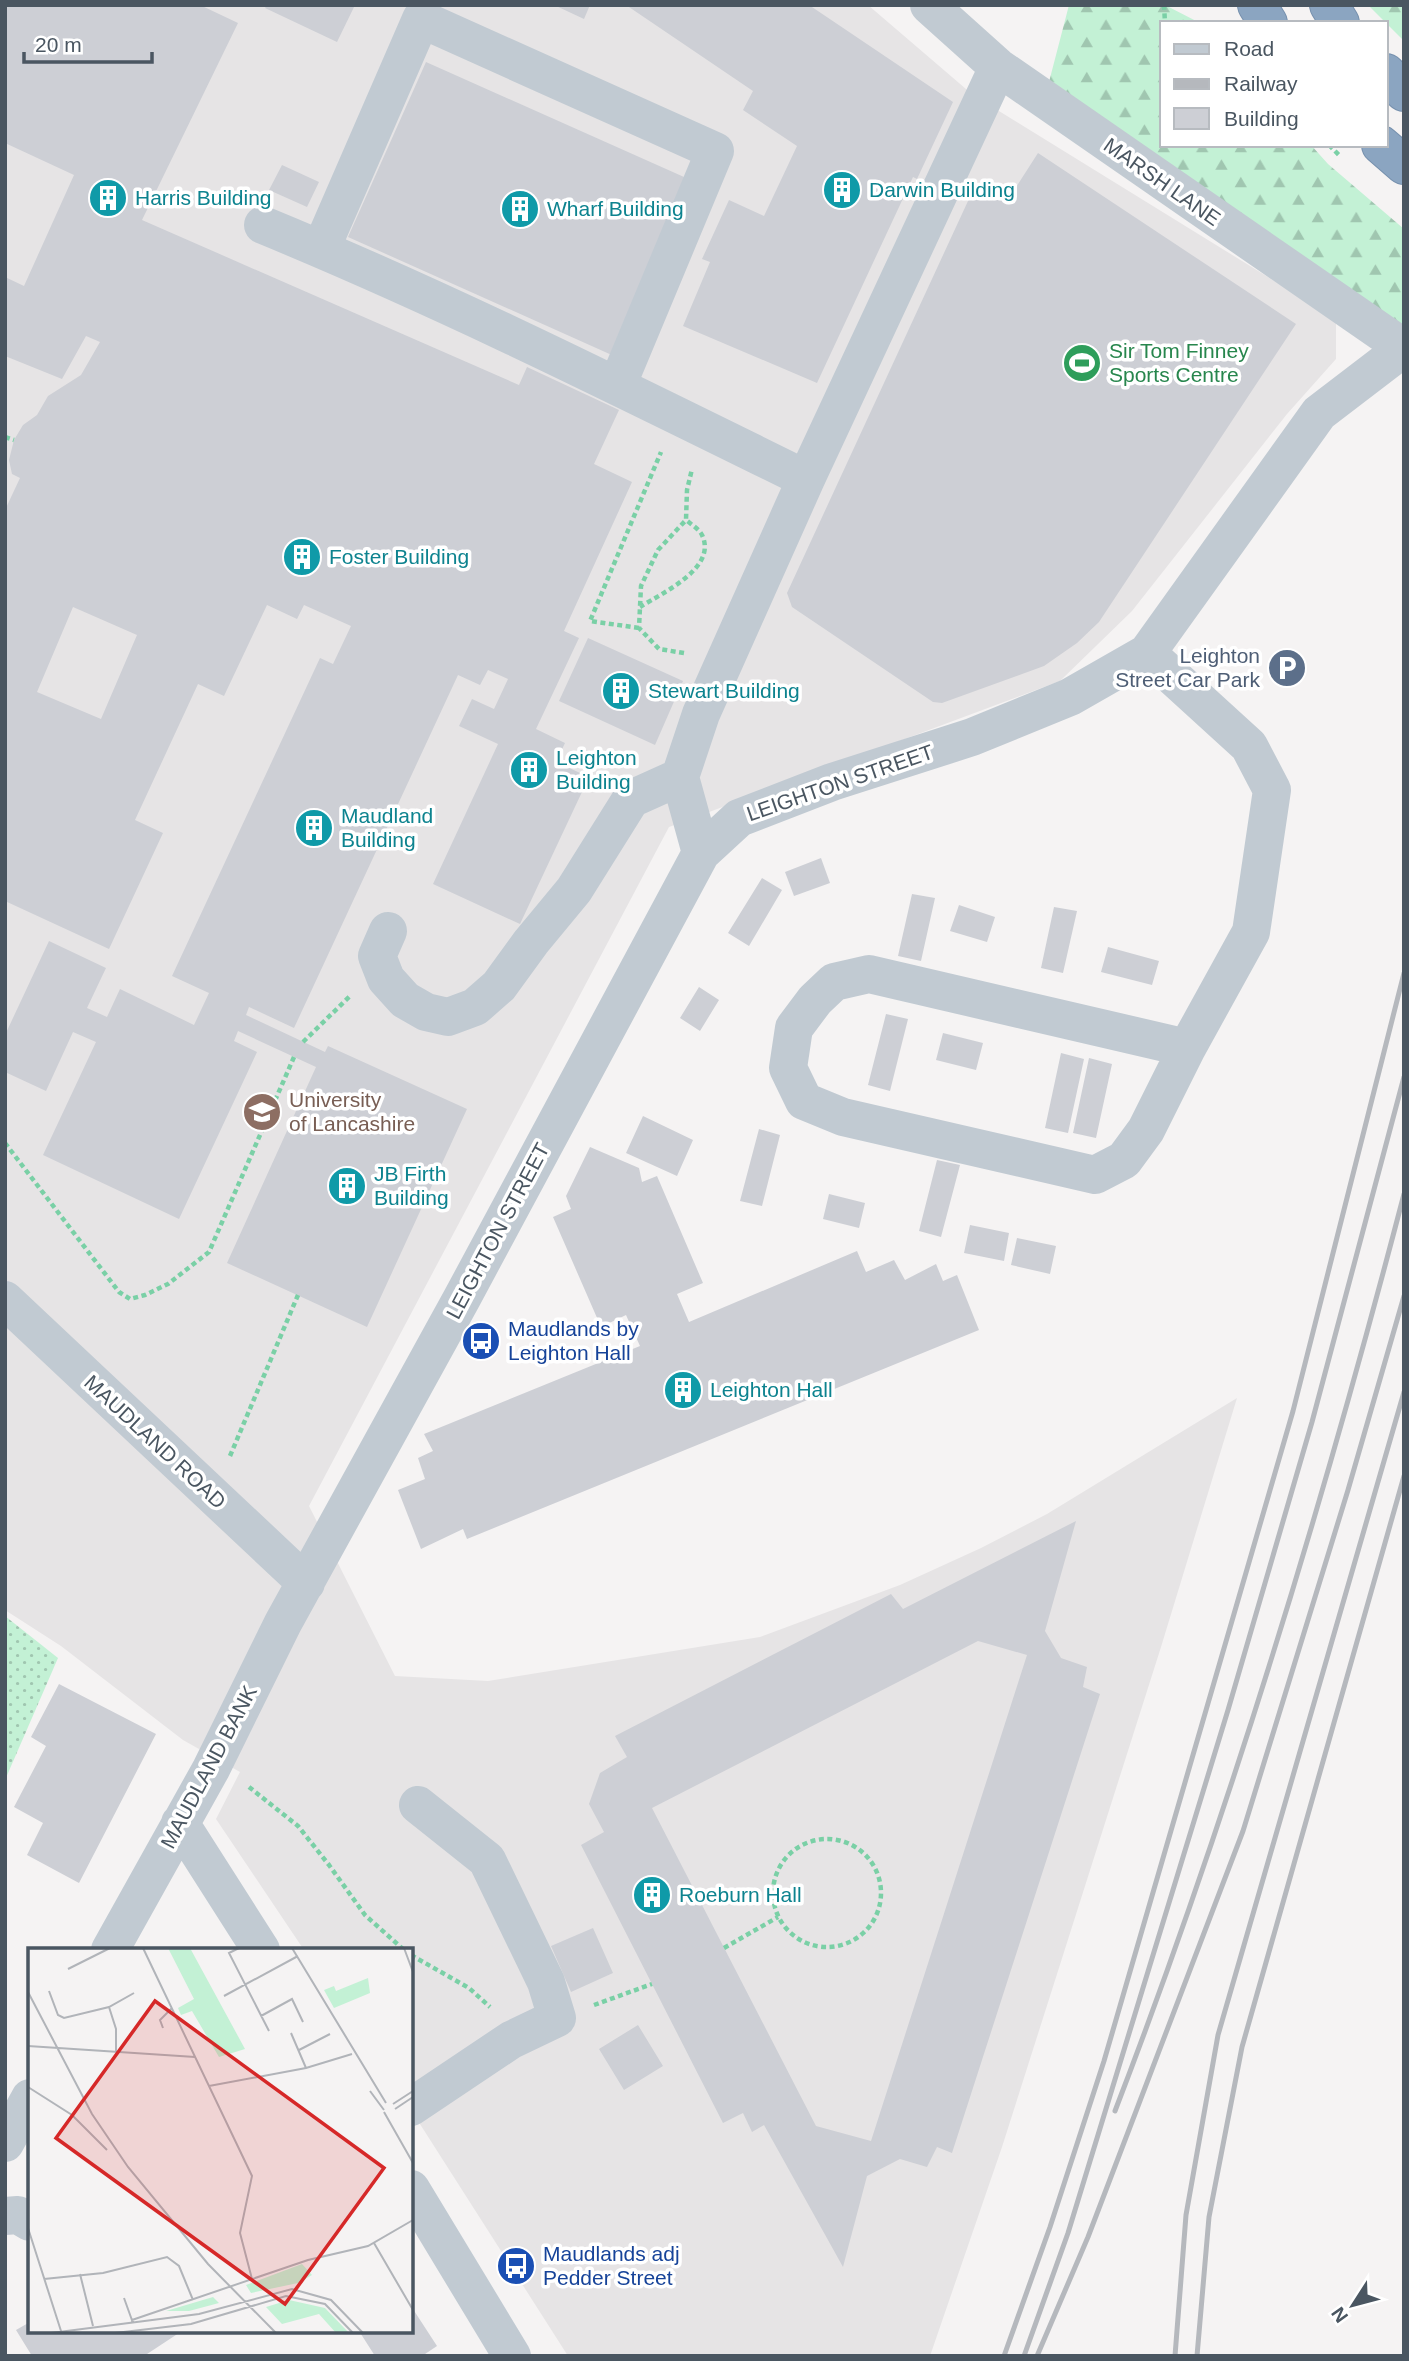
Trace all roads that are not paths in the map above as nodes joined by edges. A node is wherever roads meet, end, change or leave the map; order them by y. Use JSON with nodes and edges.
{"nodes":[{"id":1,"x":929,"y":5,"type":"edge"},
{"id":2,"x":1257,"y":5,"type":"edge"},
{"id":3,"x":1329,"y":5,"type":"edge"},
{"id":4,"x":1267,"y":21,"type":"edge"},
{"id":5,"x":1339,"y":21,"type":"edge"},
{"id":6,"x":998,"y":67,"type":"junction"},
{"id":7,"x":1388,"y":76,"type":"edge"},
{"id":8,"x":1404,"y":92,"type":"edge"},
{"id":9,"x":1383,"y":147,"type":"edge"},
{"id":10,"x":1404,"y":164,"type":"edge"},
{"id":11,"x":263,"y":225,"type":"dead end"},
{"id":12,"x":321,"y":249,"type":"junction"},
{"id":13,"x":1404,"y":348,"type":"edge"},
{"id":14,"x":617,"y":386,"type":"junction"},
{"id":15,"x":806,"y":479,"type":"junction"},
{"id":16,"x":1147,"y":653,"type":"junction"},
{"id":17,"x":680,"y":777,"type":"junction"},
{"id":18,"x":701,"y":853,"type":"junction"},
{"id":19,"x":385,"y":948,"type":"road end"},
{"id":20,"x":1187,"y":1048,"type":"junction"},
{"id":21,"x":5,"y":1300,"type":"edge"},
{"id":22,"x":308,"y":1579,"type":"junction"},
{"id":23,"x":418,"y":1805,"type":"dead end"},
{"id":24,"x":180,"y":1823,"type":"junction"},
{"id":25,"x":111,"y":1948,"type":"edge"},
{"id":26,"x":260,"y":1948,"type":"edge"},
{"id":27,"x":28,"y":2102,"type":"edge"},
{"id":28,"x":413,"y":2106,"type":"edge"},
{"id":29,"x":5,"y":2143,"type":"edge"},
{"id":30,"x":413,"y":2192,"type":"edge"},
{"id":31,"x":5,"y":2216,"type":"edge"},
{"id":32,"x":28,"y":2221,"type":"edge"},
{"id":33,"x":512,"y":2356,"type":"edge"}],
"edges":[{"from":1,"to":6,"type":"street","name":"MARSH LANE"},
{"from":2,"to":4,"type":"highway"},
{"from":3,"to":5,"type":"highway"},
{"from":6,"to":13,"type":"street","name":"MARSH LANE"},
{"from":6,"to":15,"type":"street"},
{"from":7,"to":8,"type":"highway"},
{"from":9,"to":10,"type":"highway"},
{"from":11,"to":12,"type":"street"},
{"from":12,"to":14,"type":"street"},
{"from":12,"to":14,"type":"street"},
{"from":13,"to":16,"type":"street","name":"LEIGHTON STREET"},
{"from":14,"to":15,"type":"street"},
{"from":15,"to":17,"type":"street"},
{"from":16,"to":18,"type":"street","name":"LEIGHTON STREET"},
{"from":16,"to":20,"type":"street"},
{"from":17,"to":18,"type":"street"},
{"from":17,"to":19,"type":"street"},
{"from":18,"to":22,"type":"street","name":"LEIGHTON STREET"},
{"from":20,"to":20,"type":"street"},
{"from":21,"to":22,"type":"street","name":"MAUDLAND ROAD"},
{"from":22,"to":24,"type":"street","name":"MAUDLAND BANK"},
{"from":23,"to":28,"type":"street"},
{"from":24,"to":25,"type":"street","name":"MAUDLAND BANK"},
{"from":24,"to":26,"type":"street"},
{"from":27,"to":29,"type":"street"},
{"from":30,"to":33,"type":"street"},
{"from":31,"to":32,"type":"street"}]}
